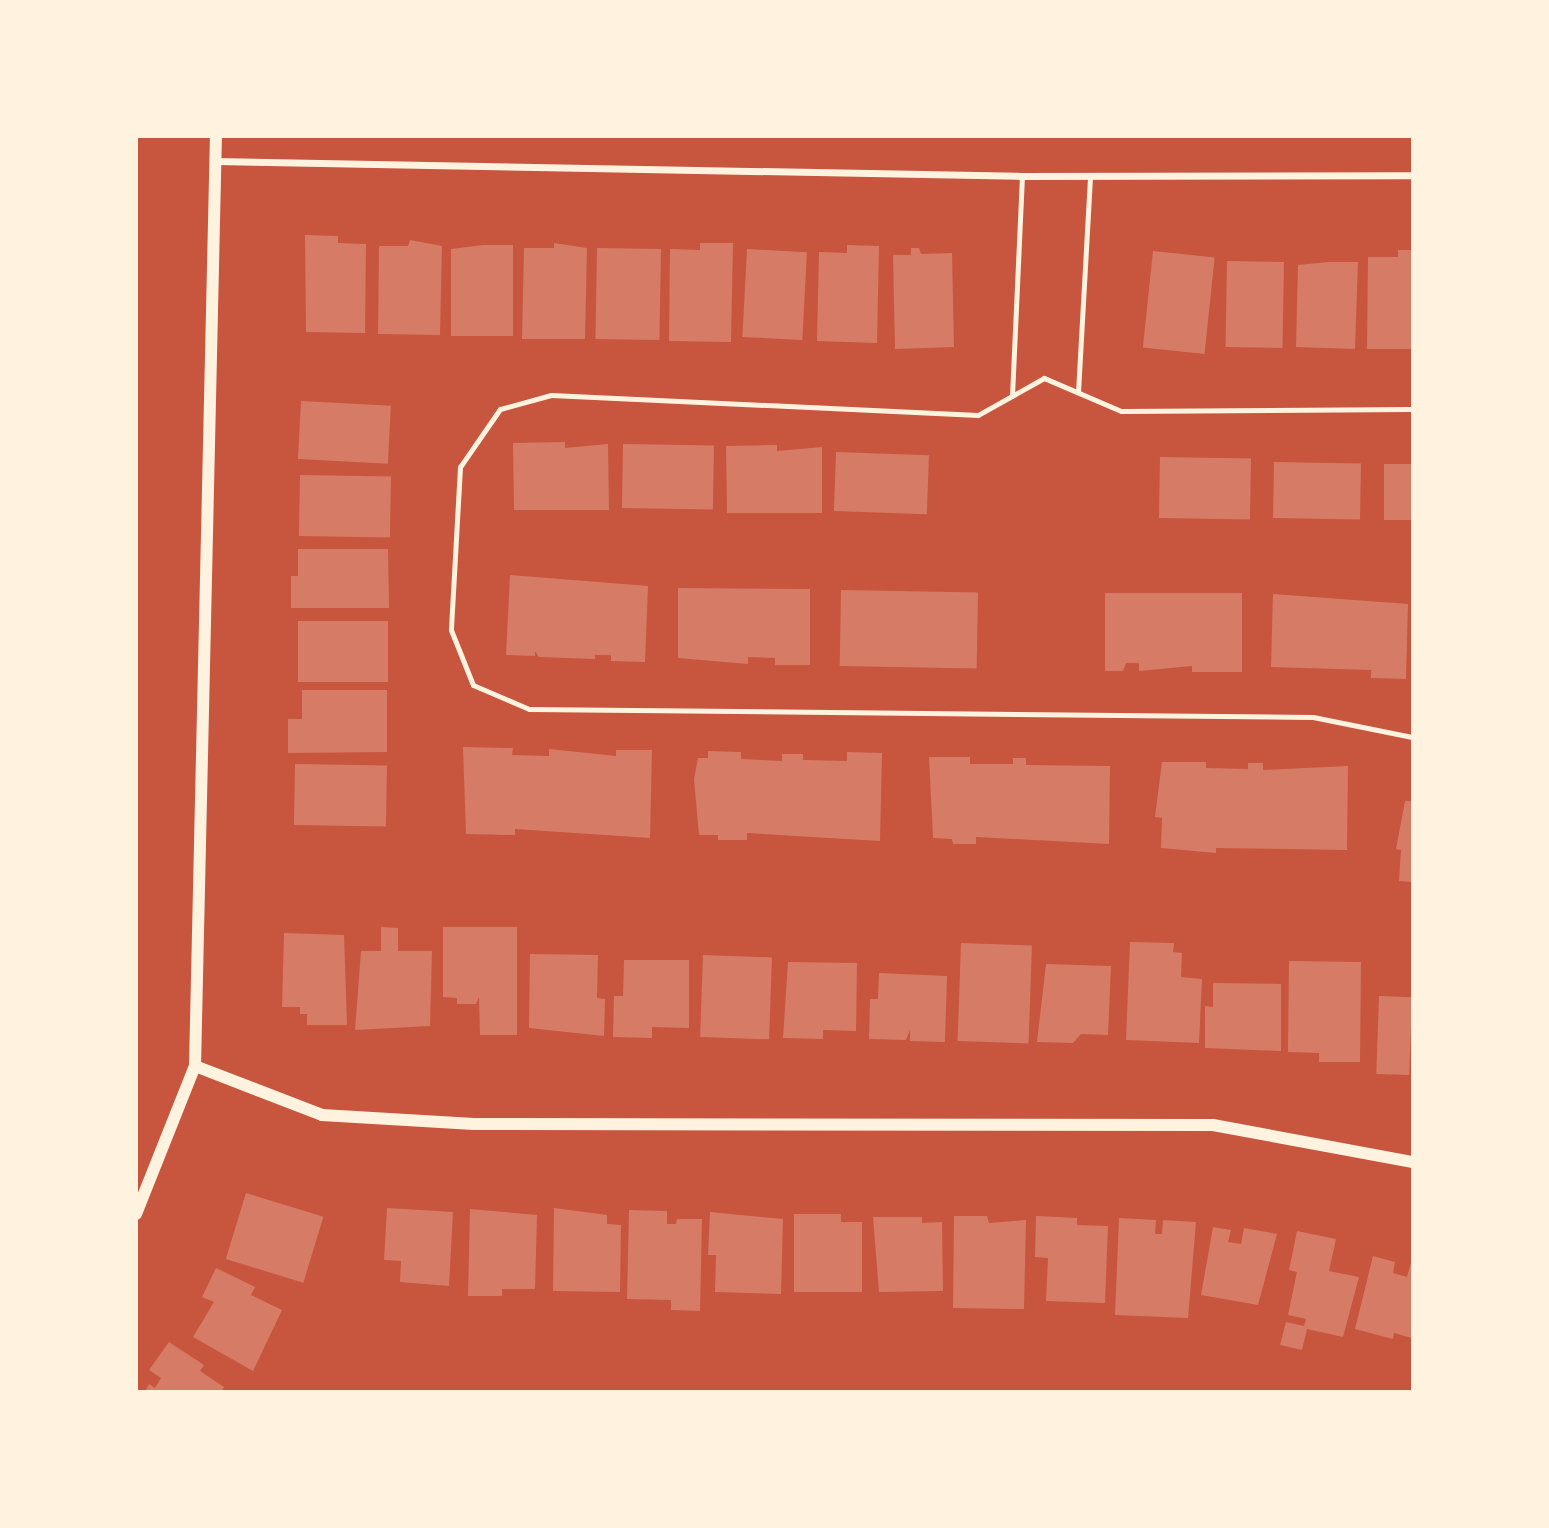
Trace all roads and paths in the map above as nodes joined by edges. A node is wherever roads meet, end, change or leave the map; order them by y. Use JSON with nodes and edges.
{"nodes":[{"id":1,"x":216,"y":136,"type":"edge"},
{"id":2,"x":215,"y":161,"type":"junction"},
{"id":3,"x":1090,"y":175,"type":"junction"},
{"id":4,"x":1412,"y":175,"type":"edge"},
{"id":5,"x":1022,"y":176,"type":"junction"},
{"id":6,"x":1078,"y":393,"type":"junction"},
{"id":7,"x":1012,"y":396,"type":"junction"},
{"id":8,"x":1412,"y":409,"type":"edge"},
{"id":9,"x":1412,"y":737,"type":"edge"},
{"id":10,"x":195,"y":1066,"type":"junction"},
{"id":11,"x":1412,"y":1162,"type":"edge"},
{"id":12,"x":136,"y":1214,"type":"edge"}],
"edges":[{"from":1,"to":2,"type":"street"},
{"from":2,"to":5,"type":"street"},
{"from":2,"to":10,"type":"street"},
{"from":3,"to":4,"type":"street"},
{"from":3,"to":5,"type":"street"},
{"from":3,"to":6,"type":"lane"},
{"from":5,"to":7,"type":"lane"},
{"from":6,"to":7,"type":"lane"},
{"from":6,"to":8,"type":"lane"},
{"from":7,"to":9,"type":"lane"},
{"from":10,"to":11,"type":"street"},
{"from":10,"to":12,"type":"street"}]}
